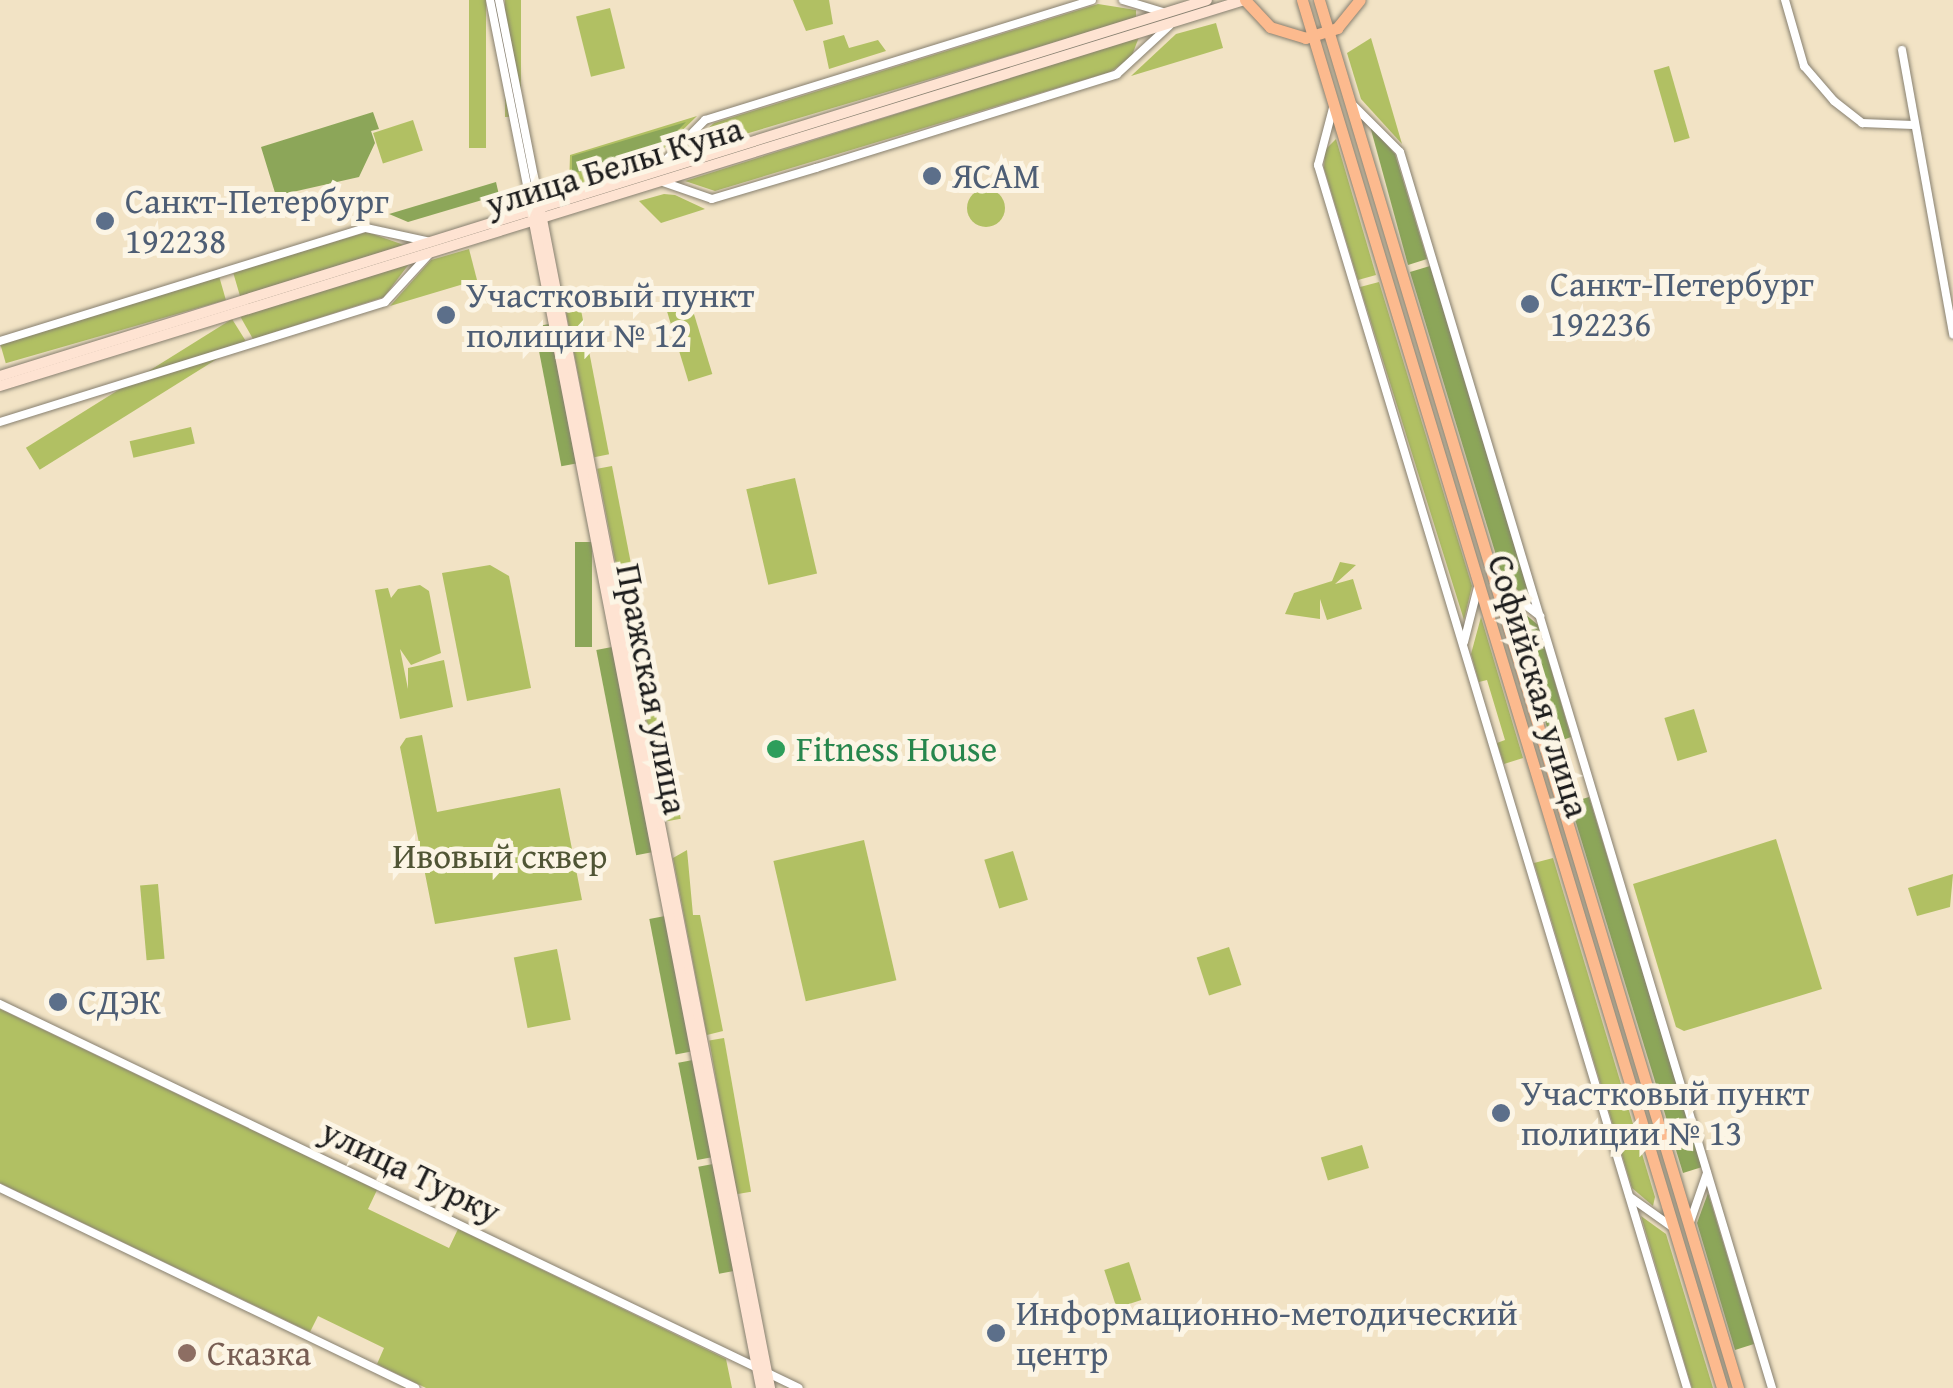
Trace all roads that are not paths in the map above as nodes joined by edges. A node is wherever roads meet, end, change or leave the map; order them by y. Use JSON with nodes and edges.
{"nodes":[{"id":1,"x":490,"y":0,"type":"edge"},
{"id":2,"x":499,"y":0,"type":"edge"},
{"id":3,"x":1092,"y":0,"type":"edge"},
{"id":4,"x":1123,"y":0,"type":"edge"},
{"id":5,"x":1206,"y":0,"type":"edge"},
{"id":6,"x":1245,"y":0,"type":"edge"},
{"id":7,"x":1302,"y":0,"type":"edge"},
{"id":8,"x":1319,"y":0,"type":"edge"},
{"id":9,"x":1360,"y":0,"type":"edge"},
{"id":10,"x":1785,"y":0,"type":"edge"},
{"id":11,"x":1170,"y":18,"type":"junction"},
{"id":12,"x":1329,"y":33,"type":"junction"},
{"id":13,"x":1314,"y":38,"type":"junction"},
{"id":14,"x":1902,"y":50,"type":"dead end"},
{"id":15,"x":1350,"y":102,"type":"junction"},
{"id":16,"x":1334,"y":104,"type":"junction"},
{"id":17,"x":1914,"y":126,"type":"junction"},
{"id":18,"x":656,"y":177,"type":"junction"},
{"id":19,"x":537,"y":215,"type":"junction"},
{"id":20,"x":430,"y":248,"type":"junction"},
{"id":21,"x":1953,"y":334,"type":"edge"},
{"id":22,"x":0,"y":341,"type":"edge"},
{"id":23,"x":0,"y":376,"type":"edge"},
{"id":24,"x":0,"y":386,"type":"edge"},
{"id":25,"x":0,"y":422,"type":"edge"},
{"id":26,"x":1470,"y":502,"type":"junction"},
{"id":27,"x":1456,"y":506,"type":"junction"},
{"id":28,"x":1494,"y":581,"type":"junction"},
{"id":29,"x":1479,"y":583,"type":"junction"},
{"id":30,"x":1540,"y":616,"type":"junction"},
{"id":31,"x":1463,"y":645,"type":"junction"},
{"id":32,"x":0,"y":1004,"type":"edge"},
{"id":33,"x":1708,"y":1172,"type":"junction"},
{"id":34,"x":0,"y":1188,"type":"edge"},
{"id":35,"x":1630,"y":1197,"type":"junction"},
{"id":36,"x":1688,"y":1225,"type":"junction"},
{"id":37,"x":1672,"y":1226,"type":"junction"},
{"id":38,"x":1713,"y":1306,"type":"junction"},
{"id":39,"x":1698,"y":1311,"type":"junction"},
{"id":40,"x":762,"y":1370,"type":"junction"},
{"id":41,"x":415,"y":1388,"type":"edge"},
{"id":42,"x":761,"y":1388,"type":"edge"},
{"id":43,"x":770,"y":1388,"type":"edge"},
{"id":44,"x":798,"y":1388,"type":"edge"},
{"id":45,"x":1687,"y":1388,"type":"edge"},
{"id":46,"x":1722,"y":1388,"type":"edge"},
{"id":47,"x":1738,"y":1388,"type":"edge"},
{"id":48,"x":1772,"y":1388,"type":"edge"}],
"edges":[{"from":1,"to":19,"type":"street","name":"Пражская улица"},
{"from":2,"to":19,"type":"street","name":"Пражская улица"},
{"from":3,"to":18,"type":"street"},
{"from":4,"to":11,"type":"street"},
{"from":5,"to":11,"type":"street","name":"улица Белы Куна"},
{"from":6,"to":11,"type":"street","name":"улица Белы Куна"},
{"from":6,"to":13,"type":"main road"},
{"from":7,"to":13,"type":"main road","name":"Софийская улица"},
{"from":8,"to":12,"type":"main road","name":"Софийская улица"},
{"from":9,"to":12,"type":"main road"},
{"from":10,"to":17,"type":"street"},
{"from":11,"to":18,"type":"street","name":"улица Белы Куна"},
{"from":11,"to":18,"type":"street"},
{"from":12,"to":13,"type":"main road"},
{"from":12,"to":15,"type":"main road","name":"Софийская улица"},
{"from":13,"to":16,"type":"main road","name":"Софийская улица"},
{"from":14,"to":17,"type":"street"},
{"from":15,"to":26,"type":"main road","name":"Софийская улица"},
{"from":15,"to":30,"type":"street"},
{"from":16,"to":27,"type":"main road","name":"Софийская улица"},
{"from":16,"to":31,"type":"street"},
{"from":17,"to":21,"type":"street"},
{"from":18,"to":19,"type":"street","name":"улица Белы Куна"},
{"from":19,"to":20,"type":"street","name":"улица Белы Куна"},
{"from":19,"to":40,"type":"street","name":"Пражская улица"},
{"from":20,"to":22,"type":"street"},
{"from":20,"to":23,"type":"street","name":"улица Белы Куна"},
{"from":20,"to":24,"type":"street","name":"улица Белы Куна"},
{"from":20,"to":25,"type":"street"},
{"from":26,"to":27,"type":"main road"},
{"from":26,"to":28,"type":"main road","name":"Софийская улица"},
{"from":27,"to":29,"type":"main road","name":"Софийская улица"},
{"from":28,"to":30,"type":"street"},
{"from":28,"to":36,"type":"main road","name":"Софийская улица"},
{"from":29,"to":31,"type":"street"},
{"from":29,"to":37,"type":"main road","name":"Софийская улица"},
{"from":30,"to":33,"type":"street"},
{"from":31,"to":35,"type":"street"},
{"from":32,"to":40,"type":"street","name":"улица Турку"},
{"from":33,"to":36,"type":"street"},
{"from":33,"to":48,"type":"street"},
{"from":34,"to":41,"type":"street"},
{"from":35,"to":37,"type":"street"},
{"from":35,"to":45,"type":"street"},
{"from":36,"to":38,"type":"main road","name":"Софийская улица"},
{"from":37,"to":39,"type":"main road","name":"Софийская улица"},
{"from":38,"to":39,"type":"main road"},
{"from":38,"to":47,"type":"main road","name":"Софийская улица"},
{"from":39,"to":46,"type":"main road","name":"Софийская улица"},
{"from":40,"to":42,"type":"street","name":"Пражская улица"},
{"from":40,"to":43,"type":"street","name":"Пражская улица"},
{"from":40,"to":44,"type":"street","name":"улица Турку"}]}
